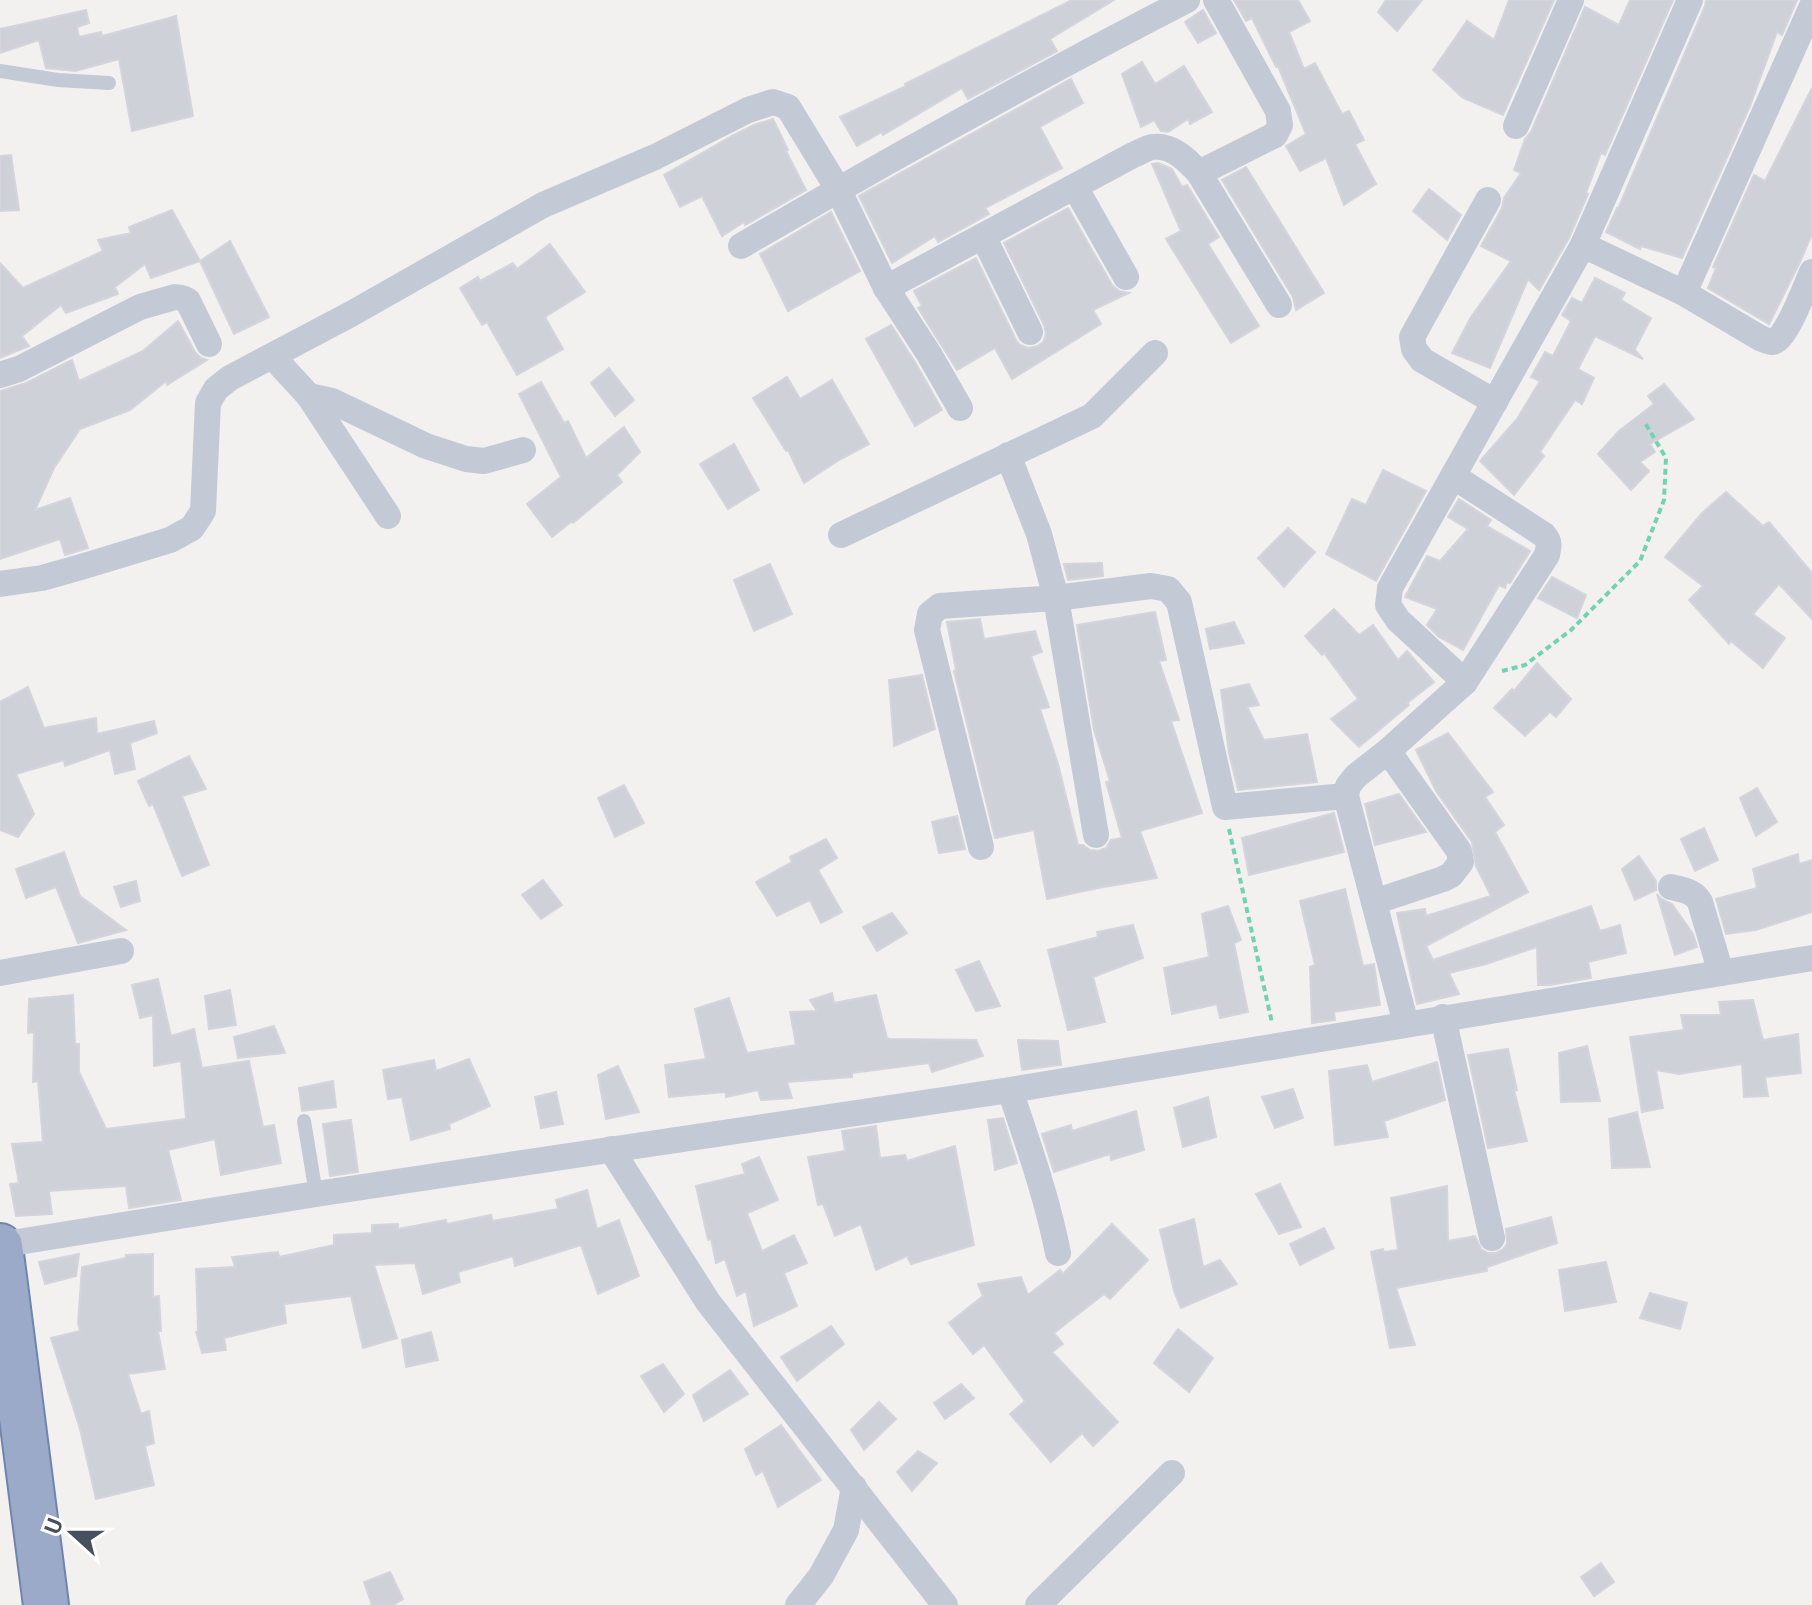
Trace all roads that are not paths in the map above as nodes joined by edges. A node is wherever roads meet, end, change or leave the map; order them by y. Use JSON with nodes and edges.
{"nodes":[{"id":1,"x":1187,"y":0,"type":"edge"},
{"id":2,"x":1216,"y":0,"type":"edge"},
{"id":3,"x":1571,"y":0,"type":"edge"},
{"id":4,"x":1690,"y":0,"type":"edge"},
{"id":5,"x":1812,"y":6,"type":"edge"},
{"id":6,"x":0,"y":71,"type":"edge"},
{"id":7,"x":109,"y":83,"type":"dead end"},
{"id":8,"x":1516,"y":126,"type":"dead end"},
{"id":9,"x":1199,"y":173,"type":"junction"},
{"id":10,"x":1075,"y":187,"type":"junction"},
{"id":11,"x":838,"y":189,"type":"junction"},
{"id":12,"x":1488,"y":200,"type":"dead end"},
{"id":13,"x":983,"y":236,"type":"junction"},
{"id":14,"x":1583,"y":245,"type":"junction"},
{"id":15,"x":741,"y":246,"type":"dead end"},
{"id":16,"x":1812,"y":272,"type":"edge"},
{"id":17,"x":1126,"y":277,"type":"dead end"},
{"id":18,"x":886,"y":288,"type":"junction"},
{"id":19,"x":1684,"y":293,"type":"junction"},
{"id":20,"x":1279,"y":305,"type":"dead end"},
{"id":21,"x":1030,"y":332,"type":"dead end"},
{"id":22,"x":209,"y":344,"type":"dead end"},
{"id":23,"x":1155,"y":353,"type":"dead end"},
{"id":24,"x":272,"y":356,"type":"junction"},
{"id":25,"x":0,"y":375,"type":"edge"},
{"id":26,"x":309,"y":396,"type":"junction"},
{"id":27,"x":1495,"y":402,"type":"junction"},
{"id":28,"x":960,"y":408,"type":"dead end"},
{"id":29,"x":523,"y":450,"type":"dead end"},
{"id":30,"x":1008,"y":455,"type":"junction"},
{"id":31,"x":1453,"y":476,"type":"junction"},
{"id":32,"x":388,"y":516,"type":"dead end"},
{"id":33,"x":841,"y":535,"type":"dead end"},
{"id":34,"x":0,"y":584,"type":"edge"},
{"id":35,"x":1056,"y":598,"type":"junction"},
{"id":36,"x":1465,"y":682,"type":"junction"},
{"id":37,"x":1388,"y":751,"type":"junction"},
{"id":38,"x":1346,"y":796,"type":"junction"},
{"id":39,"x":1096,"y":835,"type":"dead end"},
{"id":40,"x":981,"y":847,"type":"dead end"},
{"id":41,"x":1671,"y":887,"type":"dead end"},
{"id":42,"x":1374,"y":902,"type":"junction"},
{"id":43,"x":121,"y":951,"type":"dead end"},
{"id":44,"x":1812,"y":958,"type":"edge"},
{"id":45,"x":0,"y":973,"type":"edge"},
{"id":46,"x":1721,"y":973,"type":"junction"},
{"id":47,"x":1443,"y":1017,"type":"junction"},
{"id":48,"x":1406,"y":1024,"type":"junction"},
{"id":49,"x":1010,"y":1090,"type":"junction"},
{"id":50,"x":304,"y":1121,"type":"dead end"},
{"id":51,"x":611,"y":1149,"type":"junction"},
{"id":52,"x":316,"y":1194,"type":"junction"},
{"id":53,"x":1492,"y":1238,"type":"dead end"},
{"id":54,"x":0,"y":1246,"type":"edge"},
{"id":55,"x":1058,"y":1253,"type":"dead end"},
{"id":56,"x":0,"y":1437,"type":"edge"},
{"id":57,"x":1172,"y":1473,"type":"dead end"},
{"id":58,"x":854,"y":1487,"type":"junction"},
{"id":59,"x":942,"y":1604,"type":"edge"},
{"id":60,"x":21,"y":1605,"type":"edge"},
{"id":61,"x":46,"y":1605,"type":"edge"},
{"id":62,"x":798,"y":1605,"type":"edge"},
{"id":63,"x":1038,"y":1605,"type":"edge"}],
"edges":[{"from":1,"to":11,"type":"street"},
{"from":2,"to":9,"type":"street"},
{"from":3,"to":8,"type":"street"},
{"from":4,"to":14,"type":"street"},
{"from":5,"to":19,"type":"street"},
{"from":6,"to":7,"type":"lane"},
{"from":9,"to":10,"type":"street"},
{"from":9,"to":20,"type":"street"},
{"from":10,"to":13,"type":"street"},
{"from":10,"to":17,"type":"street"},
{"from":11,"to":15,"type":"street"},
{"from":11,"to":18,"type":"street"},
{"from":11,"to":24,"type":"street"},
{"from":12,"to":27,"type":"street"},
{"from":13,"to":18,"type":"street"},
{"from":13,"to":21,"type":"street"},
{"from":14,"to":19,"type":"street"},
{"from":14,"to":27,"type":"street"},
{"from":16,"to":19,"type":"street"},
{"from":18,"to":28,"type":"street"},
{"from":22,"to":25,"type":"street"},
{"from":23,"to":30,"type":"street"},
{"from":24,"to":26,"type":"street"},
{"from":24,"to":34,"type":"street"},
{"from":26,"to":29,"type":"street"},
{"from":26,"to":32,"type":"street"},
{"from":27,"to":31,"type":"street"},
{"from":30,"to":33,"type":"street"},
{"from":30,"to":35,"type":"street"},
{"from":31,"to":36,"type":"street"},
{"from":31,"to":36,"type":"street"},
{"from":35,"to":38,"type":"street"},
{"from":35,"to":39,"type":"street"},
{"from":35,"to":40,"type":"street"},
{"from":36,"to":37,"type":"street"},
{"from":37,"to":38,"type":"street"},
{"from":37,"to":42,"type":"street"},
{"from":38,"to":42,"type":"street"},
{"from":41,"to":46,"type":"street"},
{"from":42,"to":48,"type":"street"},
{"from":43,"to":45,"type":"street"},
{"from":44,"to":46,"type":"street"},
{"from":46,"to":47,"type":"street"},
{"from":47,"to":48,"type":"street"},
{"from":47,"to":53,"type":"street"},
{"from":48,"to":49,"type":"street"},
{"from":49,"to":51,"type":"street"},
{"from":49,"to":55,"type":"street"},
{"from":50,"to":52,"type":"lane"},
{"from":51,"to":52,"type":"street"},
{"from":51,"to":58,"type":"street"},
{"from":52,"to":54,"type":"street"},
{"from":54,"to":61,"type":"highway"},
{"from":56,"to":60,"type":"highway"},
{"from":57,"to":63,"type":"street"},
{"from":58,"to":59,"type":"street"},
{"from":58,"to":62,"type":"street"}]}
